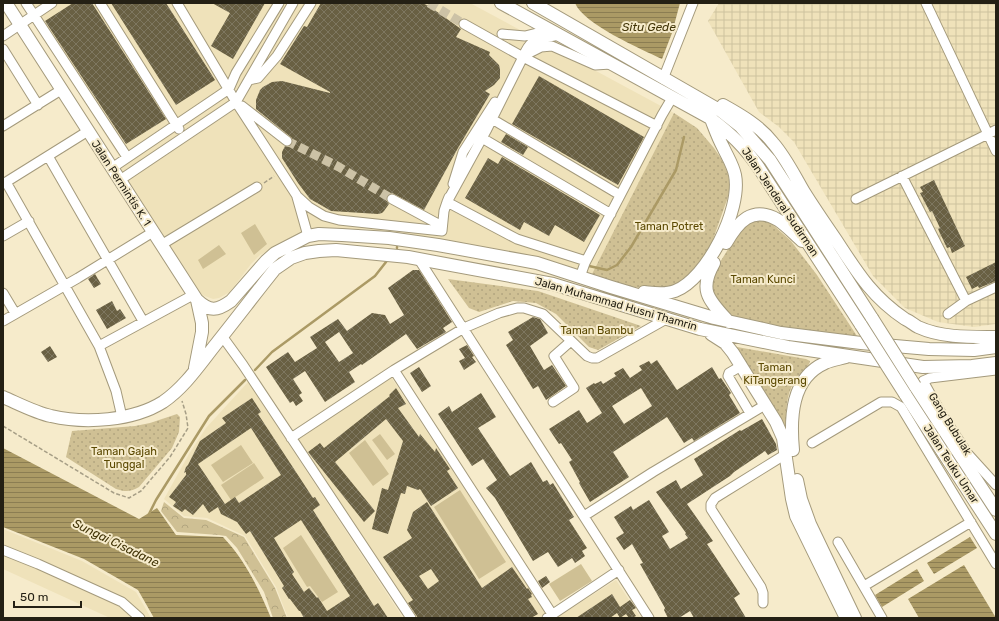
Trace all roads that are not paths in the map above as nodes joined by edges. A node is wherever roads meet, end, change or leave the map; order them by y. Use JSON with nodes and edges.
{"nodes":[{"id":1,"x":6,"y":3,"type":"edge"},
{"id":2,"x":26,"y":3,"type":"edge"},
{"id":3,"x":52,"y":3,"type":"edge"},
{"id":4,"x":100,"y":3,"type":"edge"},
{"id":5,"x":177,"y":3,"type":"edge"},
{"id":6,"x":279,"y":3,"type":"edge"},
{"id":7,"x":293,"y":3,"type":"edge"},
{"id":8,"x":501,"y":3,"type":"edge"},
{"id":9,"x":533,"y":3,"type":"edge"},
{"id":10,"x":693,"y":3,"type":"edge"},
{"id":11,"x":926,"y":3,"type":"edge"},
{"id":12,"x":309,"y":5,"type":"edge"},
{"id":13,"x":34,"y":15,"type":"junction"},
{"id":14,"x":464,"y":24,"type":"tunnel mouth"},
{"id":15,"x":20,"y":25,"type":"junction"},
{"id":16,"x":554,"y":32,"type":"junction"},
{"id":17,"x":502,"y":34,"type":"dead end"},
{"id":18,"x":3,"y":36,"type":"edge"},
{"id":19,"x":3,"y":49,"type":"edge"},
{"id":20,"x":523,"y":57,"type":"junction"},
{"id":21,"x":610,"y":64,"type":"junction"},
{"id":22,"x":663,"y":79,"type":"junction"},
{"id":23,"x":249,"y":80,"type":"junction"},
{"id":24,"x":229,"y":89,"type":"junction"},
{"id":25,"x":61,"y":90,"type":"junction"},
{"id":26,"x":690,"y":94,"type":"junction"},
{"id":27,"x":672,"y":98,"type":"junction"},
{"id":28,"x":236,"y":102,"type":"junction"},
{"id":29,"x":38,"y":105,"type":"junction"},
{"id":30,"x":710,"y":118,"type":"junction"},
{"id":31,"x":492,"y":119,"type":"junction"},
{"id":32,"x":176,"y":125,"type":"junction"},
{"id":33,"x":3,"y":126,"type":"edge"},
{"id":34,"x":657,"y":126,"type":"junction"},
{"id":35,"x":88,"y":131,"type":"junction"},
{"id":36,"x":992,"y":132,"type":"edge"},
{"id":37,"x":184,"y":137,"type":"junction"},
{"id":38,"x":482,"y":138,"type":"junction"},
{"id":39,"x":287,"y":141,"type":"tunnel mouth"},
{"id":40,"x":996,"y":151,"type":"edge"},
{"id":41,"x":48,"y":156,"type":"junction"},
{"id":42,"x":127,"y":157,"type":"junction"},
{"id":43,"x":112,"y":168,"type":"junction"},
{"id":44,"x":902,"y":176,"type":"junction"},
{"id":45,"x":120,"y":180,"type":"junction"},
{"id":46,"x":5,"y":183,"type":"edge"},
{"id":47,"x":257,"y":187,"type":"road end"},
{"id":48,"x":620,"y":195,"type":"junction"},
{"id":49,"x":297,"y":196,"type":"junction"},
{"id":50,"x":392,"y":199,"type":"tunnel mouth"},
{"id":51,"x":856,"y":199,"type":"dead end"},
{"id":52,"x":447,"y":202,"type":"junction"},
{"id":53,"x":610,"y":214,"type":"junction"},
{"id":54,"x":29,"y":221,"type":"junction"},
{"id":55,"x":442,"y":228,"type":"junction"},
{"id":56,"x":153,"y":232,"type":"junction"},
{"id":57,"x":3,"y":236,"type":"edge"},
{"id":58,"x":308,"y":236,"type":"junction"},
{"id":59,"x":161,"y":245,"type":"junction"},
{"id":60,"x":438,"y":246,"type":"junction"},
{"id":61,"x":813,"y":251,"type":"junction"},
{"id":62,"x":418,"y":258,"type":"junction"},
{"id":63,"x":108,"y":260,"type":"junction"},
{"id":64,"x":586,"y":261,"type":"junction"},
{"id":65,"x":552,"y":268,"type":"junction"},
{"id":66,"x":580,"y":277,"type":"junction"},
{"id":67,"x":548,"y":283,"type":"junction"},
{"id":68,"x":64,"y":286,"type":"junction"},
{"id":69,"x":610,"y":287,"type":"junction"},
{"id":70,"x":996,"y":287,"type":"edge"},
{"id":71,"x":3,"y":293,"type":"edge"},
{"id":72,"x":195,"y":297,"type":"junction"},
{"id":73,"x":966,"y":301,"type":"junction"},
{"id":74,"x":15,"y":313,"type":"junction"},
{"id":75,"x":948,"y":314,"type":"dead end"},
{"id":76,"x":668,"y":318,"type":"junction"},
{"id":77,"x":3,"y":320,"type":"edge"},
{"id":78,"x":143,"y":321,"type":"junction"},
{"id":79,"x":729,"y":322,"type":"junction"},
{"id":80,"x":464,"y":328,"type":"junction"},
{"id":81,"x":700,"y":328,"type":"junction"},
{"id":82,"x":222,"y":336,"type":"junction"},
{"id":83,"x":996,"y":337,"type":"edge"},
{"id":84,"x":571,"y":341,"type":"junction"},
{"id":85,"x":99,"y":346,"type":"junction"},
{"id":86,"x":996,"y":348,"type":"edge"},
{"id":87,"x":851,"y":356,"type":"junction"},
{"id":88,"x":996,"y":363,"type":"edge"},
{"id":89,"x":742,"y":366,"type":"junction"},
{"id":90,"x":394,"y":370,"type":"junction"},
{"id":91,"x":996,"y":370,"type":"edge"},
{"id":92,"x":194,"y":372,"type":"junction"},
{"id":93,"x":915,"y":386,"type":"joint"},
{"id":94,"x":905,"y":394,"type":"joint"},
{"id":95,"x":3,"y":396,"type":"edge"},
{"id":96,"x":552,"y":402,"type":"dead end"},
{"id":97,"x":765,"y":405,"type":"junction"},
{"id":98,"x":750,"y":413,"type":"junction"},
{"id":99,"x":122,"y":417,"type":"junction"},
{"id":100,"x":291,"y":438,"type":"junction"},
{"id":101,"x":812,"y":442,"type":"dead end"},
{"id":102,"x":786,"y":454,"type":"junction"},
{"id":103,"x":972,"y":473,"type":"junction"},
{"id":104,"x":996,"y":485,"type":"edge"},
{"id":105,"x":996,"y":495,"type":"edge"},
{"id":106,"x":996,"y":510,"type":"edge"},
{"id":107,"x":584,"y":516,"type":"junction"},
{"id":108,"x":971,"y":522,"type":"junction"},
{"id":109,"x":996,"y":534,"type":"edge"},
{"id":110,"x":838,"y":542,"type":"dead end"},
{"id":111,"x":3,"y":550,"type":"edge"},
{"id":112,"x":996,"y":564,"type":"edge"},
{"id":113,"x":619,"y":570,"type":"junction"},
{"id":114,"x":864,"y":586,"type":"junction"},
{"id":115,"x":763,"y":603,"type":"dead end"},
{"id":116,"x":549,"y":616,"type":"edge"},
{"id":117,"x":140,"y":618,"type":"edge"},
{"id":118,"x":411,"y":618,"type":"edge"},
{"id":119,"x":649,"y":618,"type":"edge"},
{"id":120,"x":846,"y":618,"type":"edge"},
{"id":121,"x":855,"y":618,"type":"edge"},
{"id":122,"x":882,"y":618,"type":"edge"}],
"edges":[{"from":1,"to":15,"type":"main road","name":"Jalan Permintis K. 1"},
{"from":2,"to":13,"type":"street"},
{"from":3,"to":13,"type":"street"},
{"from":4,"to":32,"type":"street"},
{"from":5,"to":24,"type":"street"},
{"from":6,"to":24,"type":"street"},
{"from":7,"to":23,"type":"street"},
{"from":8,"to":16,"type":"main road","name":"Jalan Jenderal Sudirman"},
{"from":9,"to":22,"type":"main road","name":"Jalan Jenderal Sudirman"},
{"from":10,"to":22,"type":"street"},
{"from":11,"to":36,"type":"street"},
{"from":12,"to":23,"type":"street"},
{"from":13,"to":15,"type":"street"},
{"from":13,"to":42,"type":"street"},
{"from":14,"to":20,"type":"street"},
{"from":15,"to":18,"type":"street"},
{"from":15,"to":25,"type":"main road","name":"Jalan Permintis K. 1"},
{"from":16,"to":17,"type":"street"},
{"from":16,"to":20,"type":"street"},
{"from":16,"to":21,"type":"main road","name":"Jalan Jenderal Sudirman"},
{"from":19,"to":29,"type":"street"},
{"from":20,"to":21,"type":"street"},
{"from":20,"to":31,"type":"street"},
{"from":20,"to":34,"type":"street"},
{"from":20,"to":52,"type":"street"},
{"from":21,"to":27,"type":"main road","name":"Jalan Jenderal Sudirman"},
{"from":22,"to":26,"type":"main road","name":"Jalan Jenderal Sudirman"},
{"from":23,"to":28,"type":"street"},
{"from":24,"to":28,"type":"street"},
{"from":24,"to":32,"type":"street"},
{"from":25,"to":29,"type":"street"},
{"from":25,"to":35,"type":"main road","name":"Jalan Permintis K. 1"},
{"from":26,"to":83,"type":"main road"},
{"from":26,"to":93,"type":"main road","name":"Jalan Jenderal Sudirman","bridge":true},
{"from":27,"to":30,"type":"main road","name":"Jalan Jenderal Sudirman"},
{"from":27,"to":34,"type":"street"},
{"from":28,"to":37,"type":"street"},
{"from":28,"to":39,"type":"street"},
{"from":28,"to":49,"type":"street"},
{"from":29,"to":33,"type":"street"},
{"from":30,"to":61,"type":"main road","name":"Jalan Jenderal Sudirman"},
{"from":30,"to":69,"type":"main road"},
{"from":31,"to":38,"type":"street"},
{"from":31,"to":48,"type":"street"},
{"from":32,"to":37,"type":"street"},
{"from":32,"to":42,"type":"street"},
{"from":34,"to":48,"type":"street"},
{"from":35,"to":41,"type":"street"},
{"from":35,"to":43,"type":"main road","name":"Jalan Permintis K. 1"},
{"from":36,"to":40,"type":"street"},
{"from":36,"to":44,"type":"street"},
{"from":37,"to":45,"type":"street"},
{"from":38,"to":52,"type":"street"},
{"from":38,"to":53,"type":"street"},
{"from":41,"to":46,"type":"street"},
{"from":41,"to":63,"type":"street"},
{"from":42,"to":43,"type":"street"},
{"from":43,"to":45,"type":"main road","name":"Jalan Permintis K. 1"},
{"from":44,"to":51,"type":"street"},
{"from":44,"to":73,"type":"street"},
{"from":45,"to":56,"type":"main road","name":"Jalan Permintis K. 1"},
{"from":46,"to":54,"type":"street"},
{"from":47,"to":59,"type":"street"},
{"from":48,"to":53,"type":"street"},
{"from":49,"to":55,"type":"street"},
{"from":49,"to":58,"type":"street"},
{"from":50,"to":55,"type":"street"},
{"from":52,"to":55,"type":"street"},
{"from":52,"to":64,"type":"street"},
{"from":53,"to":64,"type":"street"},
{"from":54,"to":57,"type":"street"},
{"from":54,"to":68,"type":"street"},
{"from":55,"to":60,"type":"street"},
{"from":56,"to":59,"type":"main road","name":"Jalan Permintis K. 1"},
{"from":56,"to":63,"type":"street"},
{"from":58,"to":60,"type":"main road","name":"Jalan Muhammad Husni Thamrin"},
{"from":58,"to":72,"type":"main road","name":"Jalan Muhammad Husni Thamrin"},
{"from":59,"to":72,"type":"main road","name":"Jalan Permintis K. 1"},
{"from":60,"to":65,"type":"main road","name":"Jalan Muhammad Husni Thamrin"},
{"from":61,"to":79,"type":"main road"},
{"from":61,"to":94,"type":"main road","name":"Jalan Jenderal Sudirman","bridge":true},
{"from":62,"to":67,"type":"main road","name":"Jalan Muhammad Husni Thamrin"},
{"from":62,"to":80,"type":"street"},
{"from":62,"to":82,"type":"main road","name":"Jalan Muhammad Husni Thamrin"},
{"from":63,"to":68,"type":"street"},
{"from":63,"to":78,"type":"street"},
{"from":64,"to":66,"type":"street"},
{"from":65,"to":66,"type":"main road","name":"Jalan Muhammad Husni Thamrin"},
{"from":65,"to":67,"type":"main road"},
{"from":66,"to":69,"type":"main road","name":"Jalan Muhammad Husni Thamrin"},
{"from":67,"to":76,"type":"main road","name":"Jalan Muhammad Husni Thamrin"},
{"from":68,"to":74,"type":"street"},
{"from":68,"to":85,"type":"street"},
{"from":69,"to":79,"type":"main road","name":"Jalan Muhammad Husni Thamrin"},
{"from":70,"to":73,"type":"street"},
{"from":71,"to":74,"type":"street"},
{"from":72,"to":78,"type":"street"},
{"from":72,"to":92,"type":"main road","name":"Jalan Permintis K. 1"},
{"from":73,"to":75,"type":"street"},
{"from":74,"to":77,"type":"street"},
{"from":76,"to":81,"type":"main road","name":"Jalan Muhammad Husni Thamrin"},
{"from":76,"to":84,"type":"street"},
{"from":78,"to":85,"type":"street"},
{"from":79,"to":86,"type":"main road","name":"Jalan Muhammad Husni Thamrin"},
{"from":80,"to":84,"type":"street"},
{"from":80,"to":90,"type":"street"},
{"from":80,"to":107,"type":"street"},
{"from":81,"to":87,"type":"main road","name":"Jalan Muhammad Husni Thamrin"},
{"from":81,"to":89,"type":"main road"},
{"from":82,"to":92,"type":"main road","name":"Jalan Muhammad Husni Thamrin"},
{"from":82,"to":100,"type":"street"},
{"from":84,"to":96,"type":"street"},
{"from":85,"to":99,"type":"street"},
{"from":87,"to":88,"type":"main road","name":"Jalan Muhammad Husni Thamrin"},
{"from":87,"to":121,"type":"main road"},
{"from":89,"to":97,"type":"main road"},
{"from":89,"to":98,"type":"street"},
{"from":90,"to":100,"type":"street"},
{"from":90,"to":116,"type":"street"},
{"from":91,"to":104,"type":"street","name":"Gang Bubulak"},
{"from":92,"to":99,"type":"main road","name":"Jalan Muhammad Husni Thamrin"},
{"from":93,"to":103,"type":"main road","name":"Jalan Teuku Umar"},
{"from":94,"to":109,"type":"main road","name":"Jalan Teuku Umar"},
{"from":95,"to":99,"type":"main road","name":"Jalan Muhammad Husni Thamrin"},
{"from":97,"to":98,"type":"street"},
{"from":97,"to":102,"type":"main road"},
{"from":98,"to":107,"type":"street"},
{"from":100,"to":118,"type":"street"},
{"from":101,"to":108,"type":"street"},
{"from":102,"to":115,"type":"street"},
{"from":102,"to":120,"type":"main road"},
{"from":103,"to":105,"type":"main road"},
{"from":103,"to":106,"type":"main road","name":"Jalan Teuku Umar"},
{"from":107,"to":113,"type":"street"},
{"from":108,"to":112,"type":"street"},
{"from":108,"to":114,"type":"street"},
{"from":110,"to":114,"type":"street"},
{"from":111,"to":117,"type":"street"},
{"from":113,"to":116,"type":"street"},
{"from":113,"to":119,"type":"street"},
{"from":114,"to":122,"type":"street"}]}
